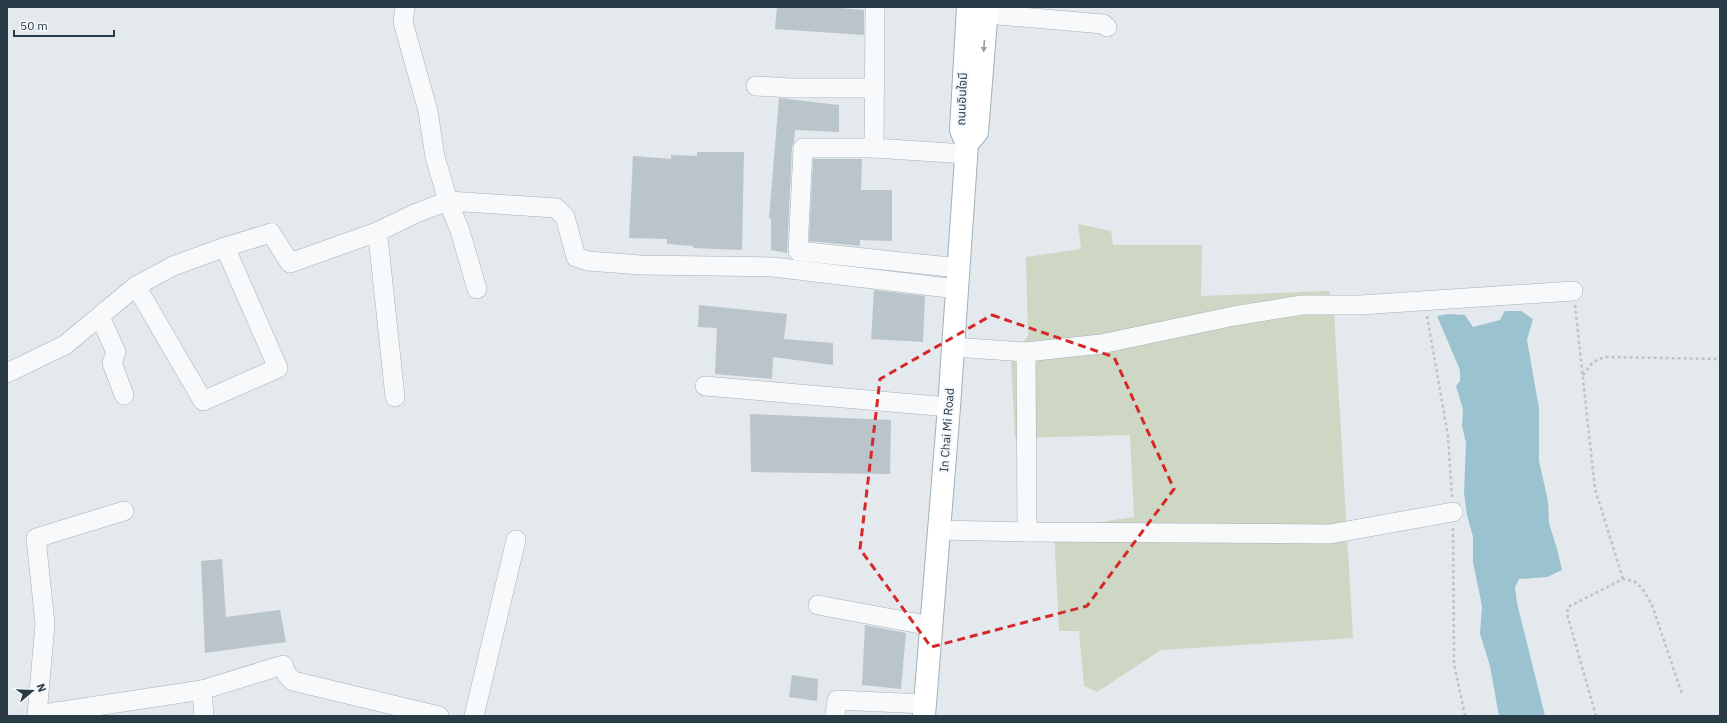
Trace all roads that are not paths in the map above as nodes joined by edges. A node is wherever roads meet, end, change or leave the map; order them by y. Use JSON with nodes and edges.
{"nodes":[{"id":1,"x":405,"y":7,"type":"edge"},
{"id":2,"x":875,"y":7,"type":"edge"},
{"id":3,"x":980,"y":9,"type":"edge"},
{"id":4,"x":1107,"y":27,"type":"dead end"},
{"id":5,"x":756,"y":86,"type":"dead end"},
{"id":6,"x":874,"y":88,"type":"junction"},
{"id":7,"x":874,"y":148,"type":"junction"},
{"id":8,"x":967,"y":149,"type":"junction"},
{"id":9,"x":448,"y":201,"type":"junction"},
{"id":10,"x":377,"y":232,"type":"junction"},
{"id":11,"x":225,"y":247,"type":"junction"},
{"id":12,"x":958,"y":279,"type":"junction"},
{"id":13,"x":136,"y":286,"type":"junction"},
{"id":14,"x":477,"y":290,"type":"dead end"},
{"id":15,"x":1573,"y":291,"type":"road end"},
{"id":16,"x":100,"y":317,"type":"junction"},
{"id":17,"x":953,"y":347,"type":"junction"},
{"id":18,"x":1026,"y":352,"type":"junction"},
{"id":19,"x":7,"y":373,"type":"edge"},
{"id":20,"x":705,"y":386,"type":"dead end"},
{"id":21,"x":124,"y":395,"type":"dead end"},
{"id":22,"x":395,"y":397,"type":"dead end"},
{"id":23,"x":949,"y":407,"type":"junction"},
{"id":24,"x":124,"y":512,"type":"dead end"},
{"id":25,"x":1453,"y":512,"type":"dead end"},
{"id":26,"x":939,"y":530,"type":"junction"},
{"id":27,"x":1027,"y":532,"type":"junction"},
{"id":28,"x":516,"y":540,"type":"dead end"},
{"id":29,"x":818,"y":605,"type":"dead end"},
{"id":30,"x":931,"y":626,"type":"junction"},
{"id":31,"x":202,"y":690,"type":"junction"},
{"id":32,"x":925,"y":710,"type":"edge"},
{"id":33,"x":37,"y":715,"type":"edge"},
{"id":34,"x":204,"y":716,"type":"edge"},
{"id":35,"x":439,"y":716,"type":"edge"},
{"id":36,"x":474,"y":716,"type":"edge"},
{"id":37,"x":835,"y":716,"type":"edge"}],
"edges":[{"from":1,"to":9,"type":"street"},
{"from":2,"to":6,"type":"street"},
{"from":3,"to":4,"type":"street"},
{"from":3,"to":8,"type":"main road","name":"ถนนอินใจมี"},
{"from":5,"to":6,"type":"street"},
{"from":6,"to":7,"type":"street"},
{"from":7,"to":8,"type":"street"},
{"from":7,"to":12,"type":"street"},
{"from":8,"to":12,"type":"main road","name":"In Chai Mi Road"},
{"from":9,"to":10,"type":"street"},
{"from":9,"to":12,"type":"street"},
{"from":9,"to":14,"type":"street"},
{"from":10,"to":11,"type":"street"},
{"from":10,"to":22,"type":"street"},
{"from":11,"to":13,"type":"street"},
{"from":11,"to":13,"type":"street"},
{"from":12,"to":17,"type":"main road","name":"In Chai Mi Road"},
{"from":13,"to":16,"type":"street"},
{"from":15,"to":18,"type":"street"},
{"from":16,"to":19,"type":"street"},
{"from":16,"to":21,"type":"street"},
{"from":17,"to":18,"type":"street"},
{"from":17,"to":23,"type":"main road","name":"In Chai Mi Road"},
{"from":18,"to":27,"type":"street"},
{"from":20,"to":23,"type":"street"},
{"from":23,"to":26,"type":"main road","name":"In Chai Mi Road"},
{"from":24,"to":33,"type":"street"},
{"from":25,"to":27,"type":"street"},
{"from":26,"to":27,"type":"street"},
{"from":26,"to":30,"type":"main road","name":"In Chai Mi Road"},
{"from":28,"to":36,"type":"street"},
{"from":29,"to":30,"type":"street"},
{"from":30,"to":32,"type":"main road","name":"In Chai Mi Road"},
{"from":31,"to":33,"type":"street"},
{"from":31,"to":34,"type":"street"},
{"from":31,"to":35,"type":"street"},
{"from":32,"to":37,"type":"street"}]}
